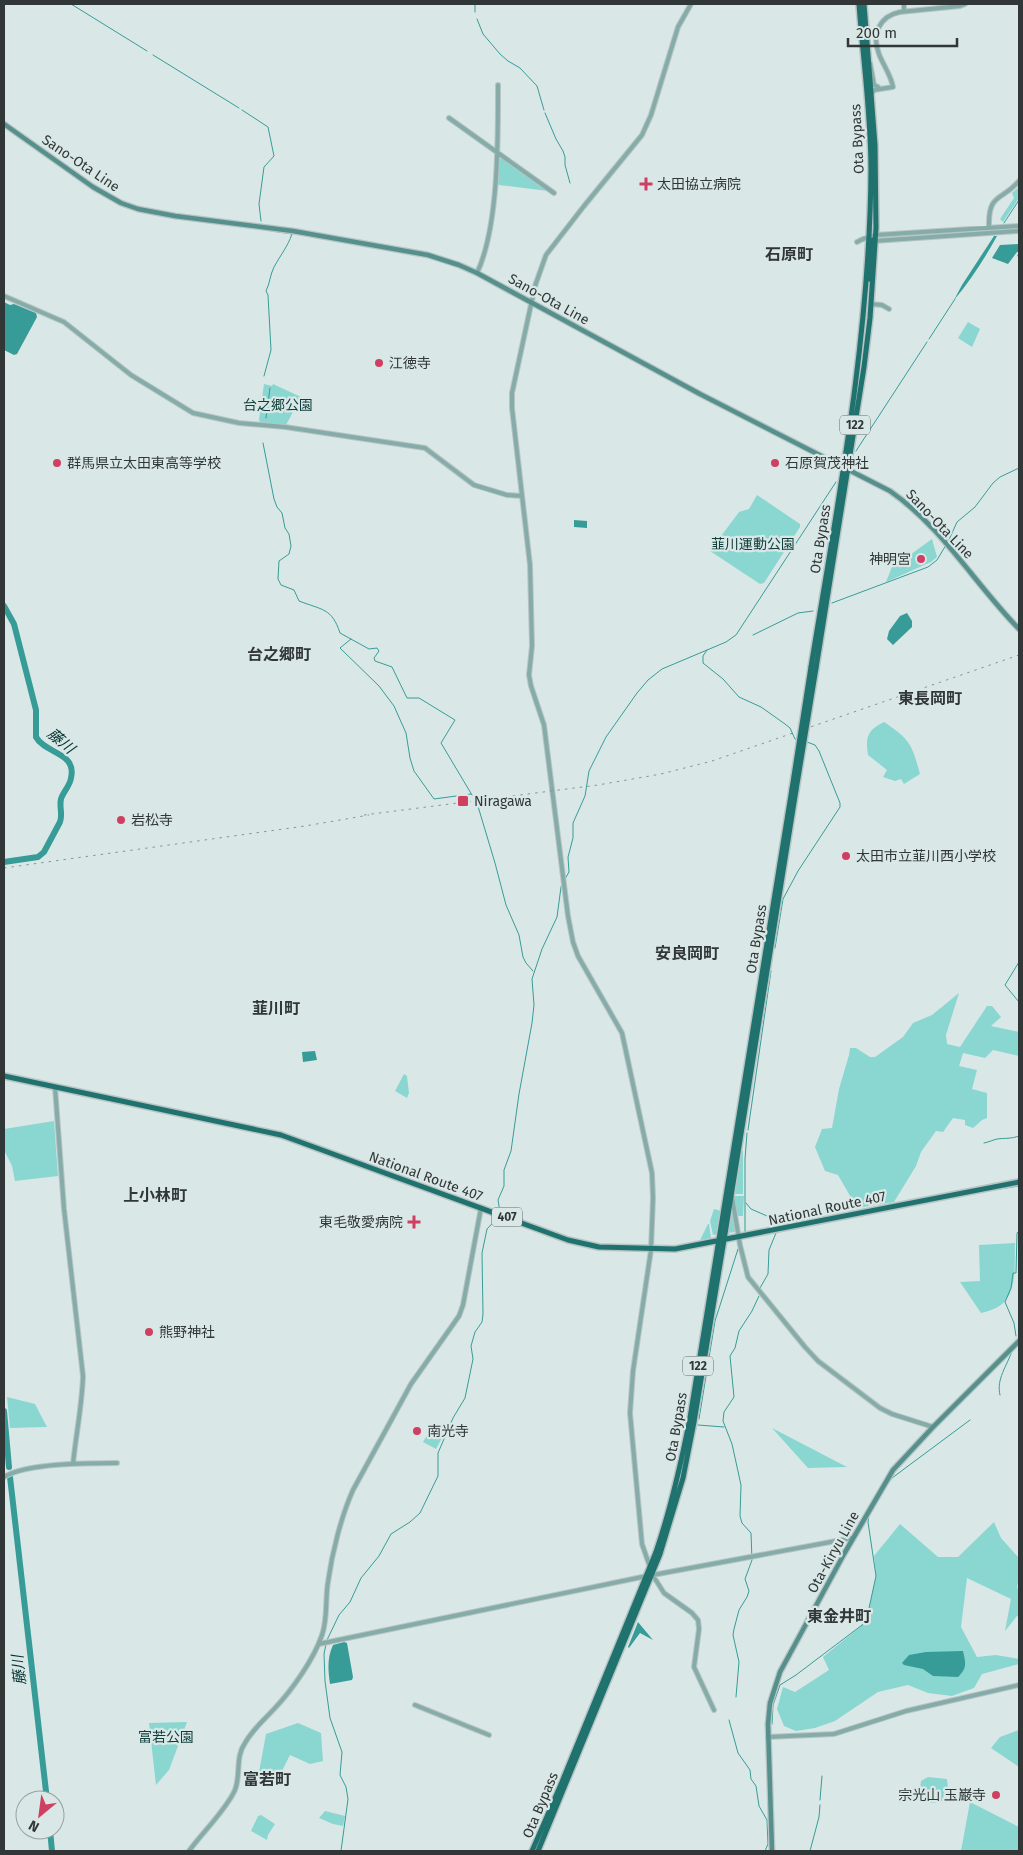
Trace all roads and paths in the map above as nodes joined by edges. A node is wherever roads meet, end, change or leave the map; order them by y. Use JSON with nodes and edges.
{"nodes":[{"id":1,"x":691,"y":4,"type":"edge"},
{"id":2,"x":858,"y":4,"type":"edge"},
{"id":3,"x":864,"y":4,"type":"edge"},
{"id":4,"x":904,"y":4,"type":"edge"},
{"id":5,"x":965,"y":4,"type":"edge"},
{"id":6,"x":904,"y":11,"type":"junction"},
{"id":7,"x":868,"y":60,"type":"junction"},
{"id":8,"x":498,"y":85,"type":"dead end"},
{"id":9,"x":883,"y":88,"type":"junction"},
{"id":10,"x":871,"y":94,"type":"junction"},
{"id":11,"x":450,"y":118,"type":"dead end"},
{"id":12,"x":4,"y":124,"type":"edge"},
{"id":13,"x":496,"y":152,"type":"junction"},
{"id":14,"x":1019,"y":181,"type":"edge"},
{"id":15,"x":554,"y":193,"type":"dead end"},
{"id":16,"x":1019,"y":226,"type":"edge"},
{"id":17,"x":988,"y":228,"type":"junction"},
{"id":18,"x":1019,"y":231,"type":"edge"},
{"id":19,"x":989,"y":233,"type":"junction"},
{"id":20,"x":873,"y":239,"type":"junction"},
{"id":21,"x":858,"y":242,"type":"dead end"},
{"id":22,"x":477,"y":273,"type":"junction"},
{"id":23,"x":4,"y":296,"type":"edge"},
{"id":24,"x":532,"y":302,"type":"junction"},
{"id":25,"x":871,"y":304,"type":"junction"},
{"id":26,"x":889,"y":309,"type":"dead end"},
{"id":27,"x":846,"y":469,"type":"junction"},
{"id":28,"x":522,"y":496,"type":"junction"},
{"id":29,"x":1019,"y":629,"type":"edge"},
{"id":30,"x":794,"y":789,"type":"junction"},
{"id":31,"x":4,"y":1076,"type":"edge"},
{"id":32,"x":55,"y":1087,"type":"junction"},
{"id":33,"x":1019,"y":1182,"type":"edge"},
{"id":34,"x":731,"y":1193,"type":"junction"},
{"id":35,"x":481,"y":1208,"type":"junction"},
{"id":36,"x":740,"y":1237,"type":"junction"},
{"id":37,"x":724,"y":1240,"type":"junction"},
{"id":38,"x":718,"y":1242,"type":"junction"},
{"id":39,"x":651,"y":1250,"type":"junction"},
{"id":40,"x":1019,"y":1341,"type":"edge"},
{"id":41,"x":933,"y":1427,"type":"junction"},
{"id":42,"x":117,"y":1463,"type":"dead end"},
{"id":43,"x":73,"y":1464,"type":"junction"},
{"id":44,"x":4,"y":1476,"type":"edge"},
{"id":45,"x":852,"y":1538,"type":"dead end"},
{"id":46,"x":650,"y":1566,"type":"junction"},
{"id":47,"x":650,"y":1576,"type":"junction"},
{"id":48,"x":319,"y":1644,"type":"junction"},
{"id":49,"x":1019,"y":1685,"type":"edge"},
{"id":50,"x":415,"y":1705,"type":"dead end"},
{"id":51,"x":714,"y":1710,"type":"dead end"},
{"id":52,"x":489,"y":1735,"type":"dead end"},
{"id":53,"x":768,"y":1737,"type":"junction"},
{"id":54,"x":189,"y":1851,"type":"edge"},
{"id":55,"x":532,"y":1851,"type":"edge"},
{"id":56,"x":538,"y":1851,"type":"edge"},
{"id":57,"x":772,"y":1851,"type":"edge"}],
"edges":[{"from":1,"to":24,"type":"street"},
{"from":2,"to":20,"type":"highway","name":"Ota Bypass","number":"122"},
{"from":3,"to":7,"type":"highway","name":"Ota Bypass","number":"122"},
{"from":4,"to":6,"type":"street"},
{"from":5,"to":6,"type":"street"},
{"from":6,"to":9,"type":"street"},
{"from":7,"to":9,"type":"street"},
{"from":7,"to":10,"type":"highway","name":"Ota Bypass","number":"122"},
{"from":8,"to":13,"type":"street"},
{"from":9,"to":10,"type":"street"},
{"from":10,"to":20,"type":"highway","name":"Ota Bypass","number":"122"},
{"from":11,"to":13,"type":"street"},
{"from":12,"to":22,"type":"main road","name":"Sano-Ota Line"},
{"from":13,"to":15,"type":"street"},
{"from":13,"to":22,"type":"street"},
{"from":14,"to":17,"type":"street"},
{"from":16,"to":17,"type":"street"},
{"from":17,"to":19,"type":"street"},
{"from":17,"to":20,"type":"street"},
{"from":18,"to":19,"type":"street"},
{"from":19,"to":20,"type":"street"},
{"from":20,"to":21,"type":"street"},
{"from":20,"to":25,"type":"highway","name":"Ota Bypass","number":"122"},
{"from":20,"to":27,"type":"highway","name":"Ota Bypass","number":"122"},
{"from":22,"to":24,"type":"main road","name":"Sano-Ota Line"},
{"from":23,"to":28,"type":"street"},
{"from":24,"to":27,"type":"main road","name":"Sano-Ota Line"},
{"from":24,"to":28,"type":"street"},
{"from":25,"to":26,"type":"street"},
{"from":25,"to":27,"type":"highway","name":"Ota Bypass","number":"122"},
{"from":27,"to":29,"type":"main road","name":"Sano-Ota Line"},
{"from":27,"to":30,"type":"highway","name":"Ota Bypass","number":"122","bridge":true},
{"from":28,"to":39,"type":"street"},
{"from":30,"to":34,"type":"highway","name":"Ota Bypass","number":"122"},
{"from":30,"to":38,"type":"highway","name":"Ota Bypass","number":"122"},
{"from":31,"to":32,"type":"highway","name":"National Route 407","number":"407"},
{"from":32,"to":35,"type":"highway","name":"National Route 407","number":"407"},
{"from":32,"to":43,"type":"street"},
{"from":33,"to":36,"type":"highway","name":"National Route 407","number":"407"},
{"from":34,"to":36,"type":"street"},
{"from":34,"to":37,"type":"highway","name":"Ota Bypass","number":"122"},
{"from":35,"to":39,"type":"highway","name":"National Route 407","number":"407"},
{"from":35,"to":48,"type":"street"},
{"from":36,"to":37,"type":"highway","name":"National Route 407","number":"407"},
{"from":36,"to":41,"type":"street"},
{"from":37,"to":38,"type":"highway","name":"National Route 407","number":"407"},
{"from":37,"to":47,"type":"highway","name":"Ota Bypass","number":"122"},
{"from":38,"to":39,"type":"highway","name":"National Route 407","number":"407"},
{"from":38,"to":46,"type":"highway","name":"Ota Bypass","number":"122"},
{"from":39,"to":46,"type":"street"},
{"from":40,"to":41,"type":"main road","name":"Ota-Kiryu Line"},
{"from":41,"to":53,"type":"main road","name":"Ota-Kiryu Line"},
{"from":42,"to":43,"type":"street"},
{"from":43,"to":44,"type":"street"},
{"from":45,"to":47,"type":"street"},
{"from":46,"to":47,"type":"highway","name":"Ota Bypass","number":"122"},
{"from":47,"to":48,"type":"street"},
{"from":47,"to":51,"type":"street"},
{"from":47,"to":55,"type":"highway","name":"Ota Bypass","number":"122"},
{"from":47,"to":56,"type":"highway","name":"Ota Bypass","number":"122"},
{"from":48,"to":54,"type":"street"},
{"from":49,"to":53,"type":"street"},
{"from":50,"to":52,"type":"street"},
{"from":53,"to":57,"type":"main road","name":"Ota-Kiryu Line"}]}
